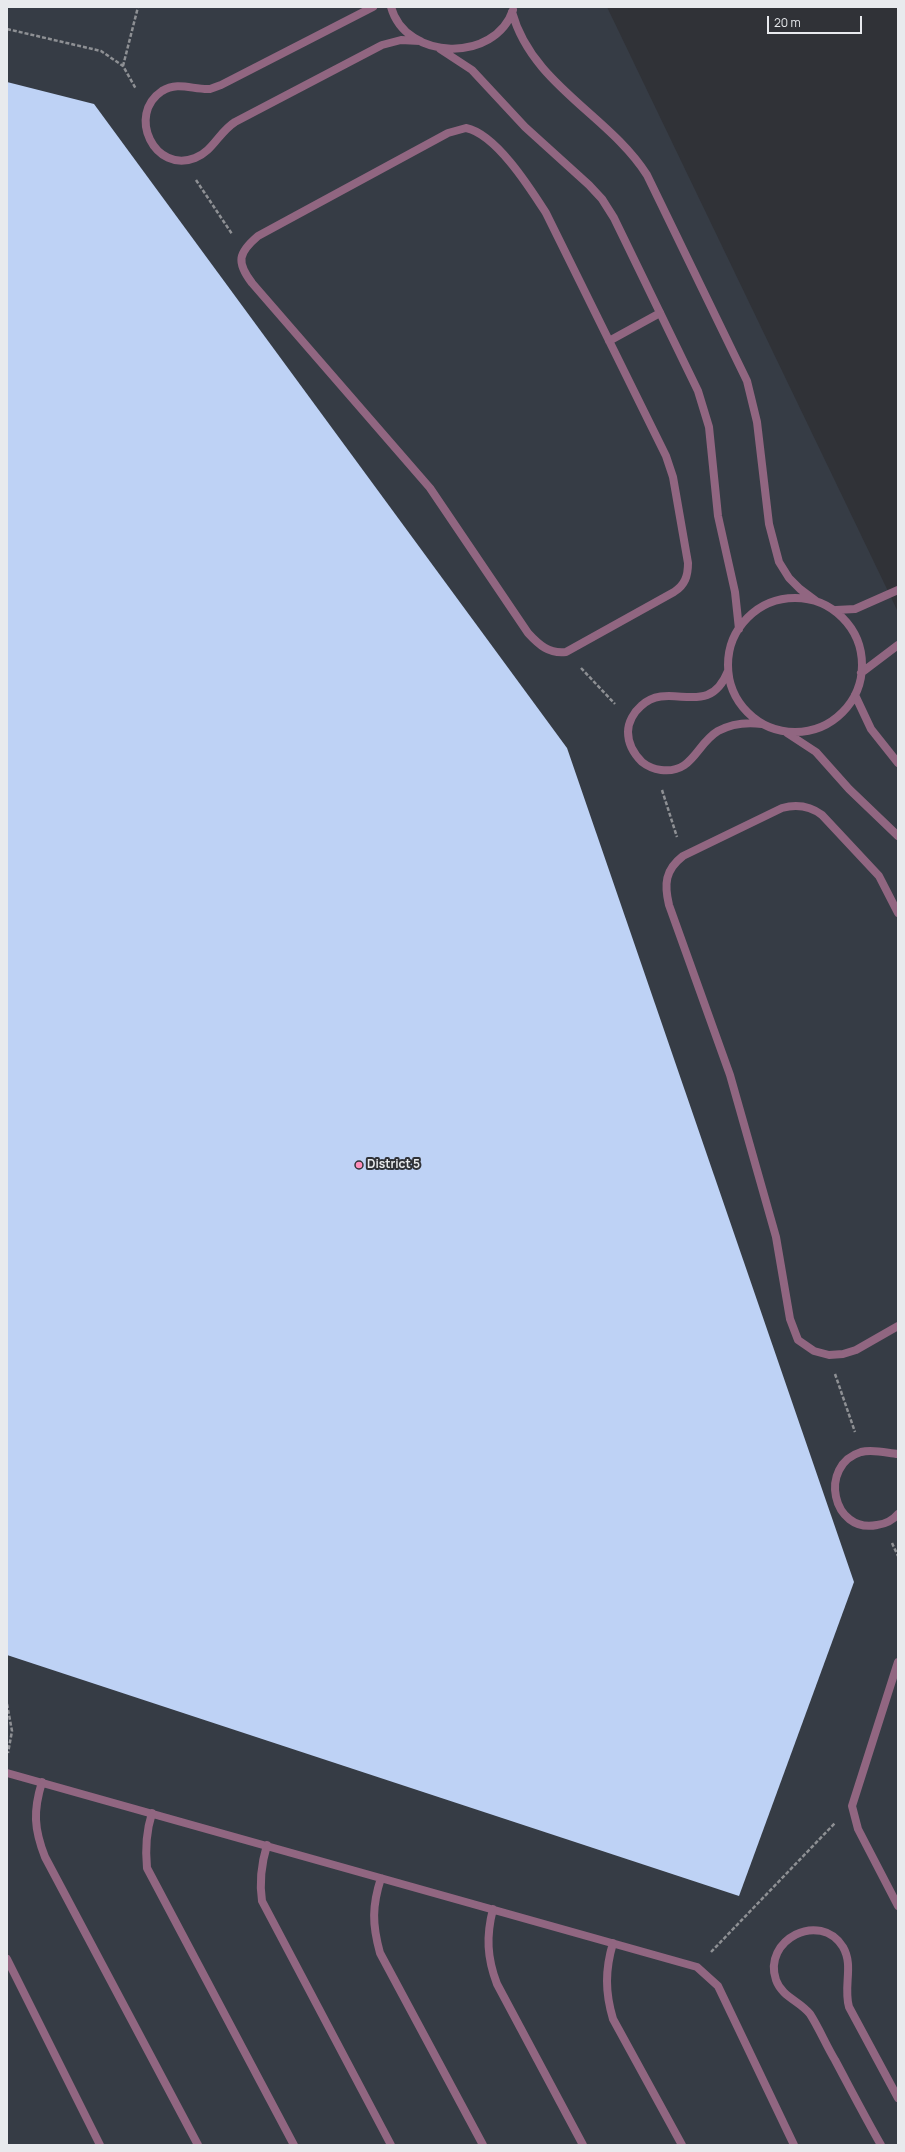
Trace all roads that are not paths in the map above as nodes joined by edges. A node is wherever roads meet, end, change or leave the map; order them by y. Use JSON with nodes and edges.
{"nodes":[{"id":1,"x":373,"y":7,"type":"edge"},
{"id":2,"x":390,"y":7,"type":"edge"},
{"id":3,"x":513,"y":10,"type":"edge"},
{"id":4,"x":420,"y":41,"type":"junction"},
{"id":5,"x":440,"y":49,"type":"junction"},
{"id":6,"x":660,"y":313,"type":"junction"},
{"id":7,"x":609,"y":341,"type":"junction"},
{"id":8,"x":898,"y":590,"type":"edge"},
{"id":9,"x":816,"y":601,"type":"junction"},
{"id":10,"x":836,"y":610,"type":"junction"},
{"id":11,"x":739,"y":628,"type":"junction"},
{"id":12,"x":898,"y":645,"type":"edge"},
{"id":13,"x":728,"y":672,"type":"junction"},
{"id":14,"x":862,"y":673,"type":"junction"},
{"id":15,"x":855,"y":695,"type":"junction"},
{"id":16,"x":762,"y":724,"type":"junction"},
{"id":17,"x":782,"y":732,"type":"junction"},
{"id":18,"x":898,"y":763,"type":"edge"},
{"id":19,"x":898,"y":836,"type":"edge"},
{"id":20,"x":898,"y":913,"type":"edge"},
{"id":21,"x":898,"y":1326,"type":"edge"},
{"id":22,"x":898,"y":1454,"type":"edge"},
{"id":23,"x":898,"y":1514,"type":"edge"},
{"id":24,"x":898,"y":1662,"type":"edge"},
{"id":25,"x":7,"y":1773,"type":"edge"},
{"id":26,"x":42,"y":1782,"type":"junction"},
{"id":27,"x":152,"y":1813,"type":"junction"},
{"id":28,"x":267,"y":1845,"type":"junction"},
{"id":29,"x":381,"y":1878,"type":"junction"},
{"id":30,"x":898,"y":1906,"type":"edge"},
{"id":31,"x":493,"y":1909,"type":"junction"},
{"id":32,"x":613,"y":1943,"type":"junction"},
{"id":33,"x":7,"y":1959,"type":"edge"},
{"id":34,"x":898,"y":2098,"type":"edge"},
{"id":35,"x":100,"y":2145,"type":"edge"},
{"id":36,"x":198,"y":2145,"type":"edge"},
{"id":37,"x":294,"y":2145,"type":"edge"},
{"id":38,"x":391,"y":2145,"type":"edge"},
{"id":39,"x":483,"y":2145,"type":"edge"},
{"id":40,"x":583,"y":2145,"type":"edge"},
{"id":41,"x":682,"y":2145,"type":"edge"},
{"id":42,"x":794,"y":2145,"type":"edge"},
{"id":43,"x":881,"y":2145,"type":"edge"}],
"edges":[{"from":1,"to":4,"type":"street"},
{"from":2,"to":4,"type":"street"},
{"from":3,"to":5,"type":"street"},
{"from":3,"to":9,"type":"street"},
{"from":4,"to":5,"type":"street"},
{"from":5,"to":6,"type":"street"},
{"from":6,"to":7,"type":"street"},
{"from":6,"to":11,"type":"street"},
{"from":7,"to":7,"type":"street"},
{"from":8,"to":10,"type":"street"},
{"from":9,"to":10,"type":"street"},
{"from":9,"to":11,"type":"street"},
{"from":10,"to":14,"type":"street"},
{"from":11,"to":13,"type":"street"},
{"from":12,"to":14,"type":"street"},
{"from":13,"to":16,"type":"street"},
{"from":13,"to":16,"type":"street"},
{"from":14,"to":15,"type":"street"},
{"from":15,"to":17,"type":"street"},
{"from":15,"to":18,"type":"street"},
{"from":16,"to":17,"type":"street"},
{"from":17,"to":19,"type":"street"},
{"from":20,"to":21,"type":"street"},
{"from":22,"to":23,"type":"street"},
{"from":24,"to":30,"type":"street"},
{"from":25,"to":26,"type":"street"},
{"from":26,"to":27,"type":"street"},
{"from":26,"to":36,"type":"street"},
{"from":27,"to":28,"type":"street"},
{"from":27,"to":37,"type":"street"},
{"from":28,"to":29,"type":"street"},
{"from":28,"to":38,"type":"street"},
{"from":29,"to":31,"type":"street"},
{"from":29,"to":39,"type":"street"},
{"from":31,"to":32,"type":"street"},
{"from":31,"to":40,"type":"street"},
{"from":32,"to":41,"type":"street"},
{"from":32,"to":42,"type":"street"},
{"from":33,"to":35,"type":"street"},
{"from":34,"to":43,"type":"street"}]}
